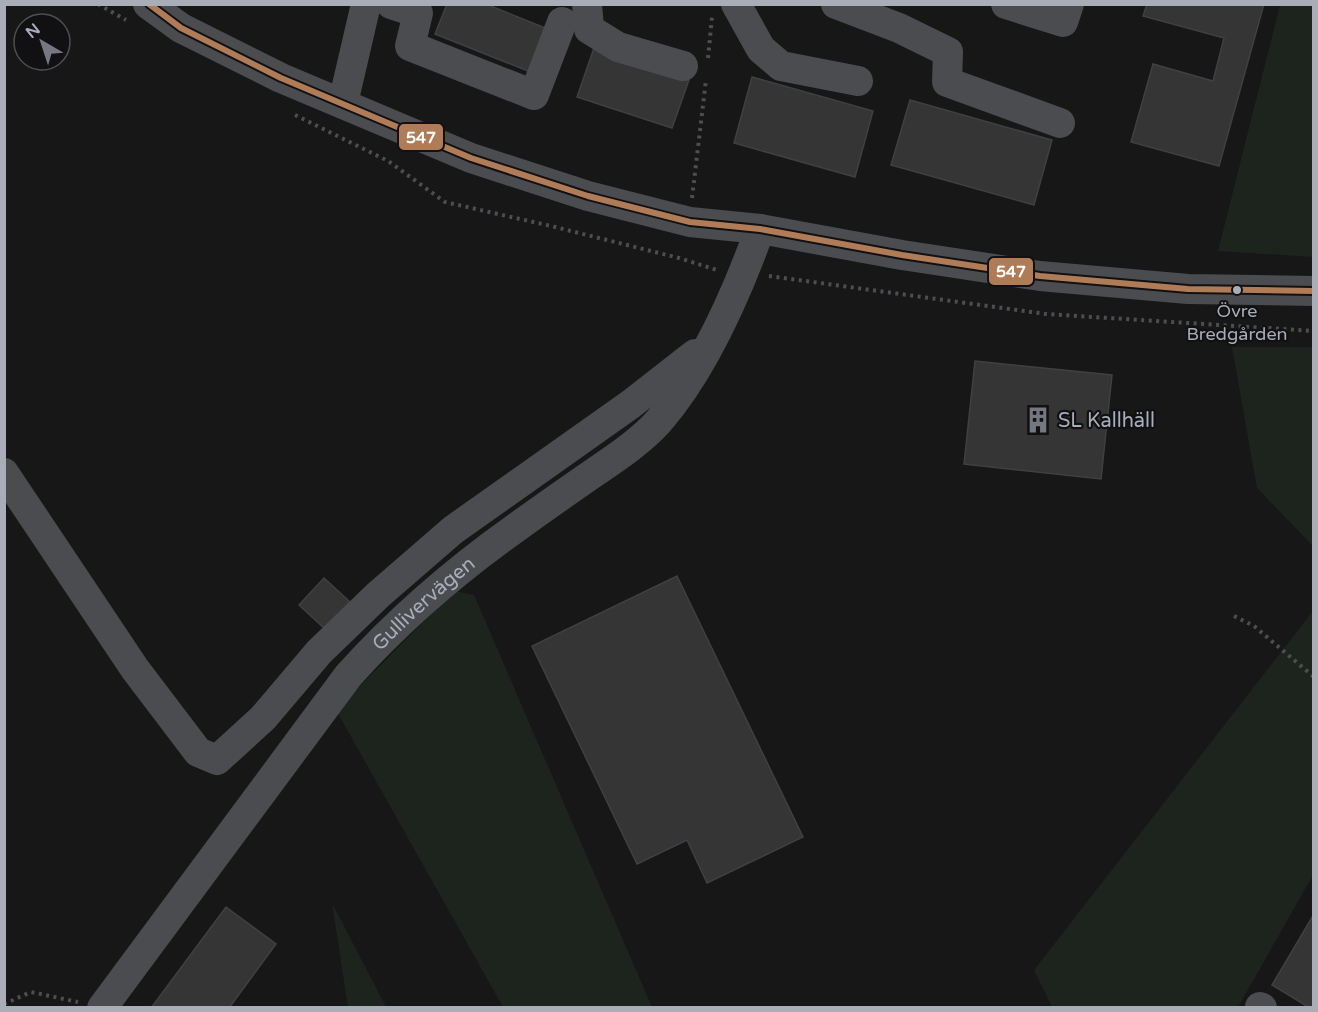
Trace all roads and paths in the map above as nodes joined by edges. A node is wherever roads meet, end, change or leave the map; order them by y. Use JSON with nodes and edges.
{"nodes":[{"id":1,"x":148,"y":4,"type":"edge"},
{"id":2,"x":366,"y":4,"type":"edge"},
{"id":3,"x":392,"y":4,"type":"edge"},
{"id":4,"x":587,"y":4,"type":"edge"},
{"id":5,"x":836,"y":4,"type":"edge"},
{"id":6,"x":1006,"y":4,"type":"edge"},
{"id":7,"x":1068,"y":4,"type":"edge"},
{"id":8,"x":724,"y":10,"type":"edge"},
{"id":9,"x":562,"y":22,"type":"dead end"},
{"id":10,"x":699,"y":66,"type":"junction"},
{"id":11,"x":858,"y":81,"type":"dead end"},
{"id":12,"x":344,"y":103,"type":"junction"},
{"id":13,"x":1060,"y":123,"type":"dead end"},
{"id":14,"x":692,"y":197,"type":"dead end"},
{"id":15,"x":760,"y":229,"type":"junction"},
{"id":16,"x":744,"y":273,"type":"junction"},
{"id":17,"x":1314,"y":291,"type":"edge"},
{"id":18,"x":1314,"y":331,"type":"edge"},
{"id":19,"x":709,"y":343,"type":"junction"},
{"id":20,"x":4,"y":473,"type":"edge"},
{"id":21,"x":1234,"y":616,"type":"dead end"},
{"id":22,"x":1314,"y":677,"type":"edge"},
{"id":23,"x":4,"y":1004,"type":"edge"},
{"id":24,"x":102,"y":1007,"type":"edge"}],
"edges":[{"from":1,"to":12,"type":"street"},
{"from":2,"to":12,"type":"street"},
{"from":3,"to":9,"type":"street"},
{"from":4,"to":10,"type":"street"},
{"from":5,"to":13,"type":"street"},
{"from":6,"to":7,"type":"street"},
{"from":8,"to":10,"type":"path"},
{"from":8,"to":11,"type":"street"},
{"from":10,"to":14,"type":"path"},
{"from":12,"to":15,"type":"street"},
{"from":15,"to":16,"type":"street","name":"Gullivervägen"},
{"from":15,"to":17,"type":"street"},
{"from":16,"to":18,"type":"path"},
{"from":16,"to":19,"type":"street","name":"Gullivervägen"},
{"from":19,"to":20,"type":"street"},
{"from":19,"to":24,"type":"street","name":"Gullivervägen"},
{"from":21,"to":22,"type":"path"},
{"from":23,"to":24,"type":"path"}]}
